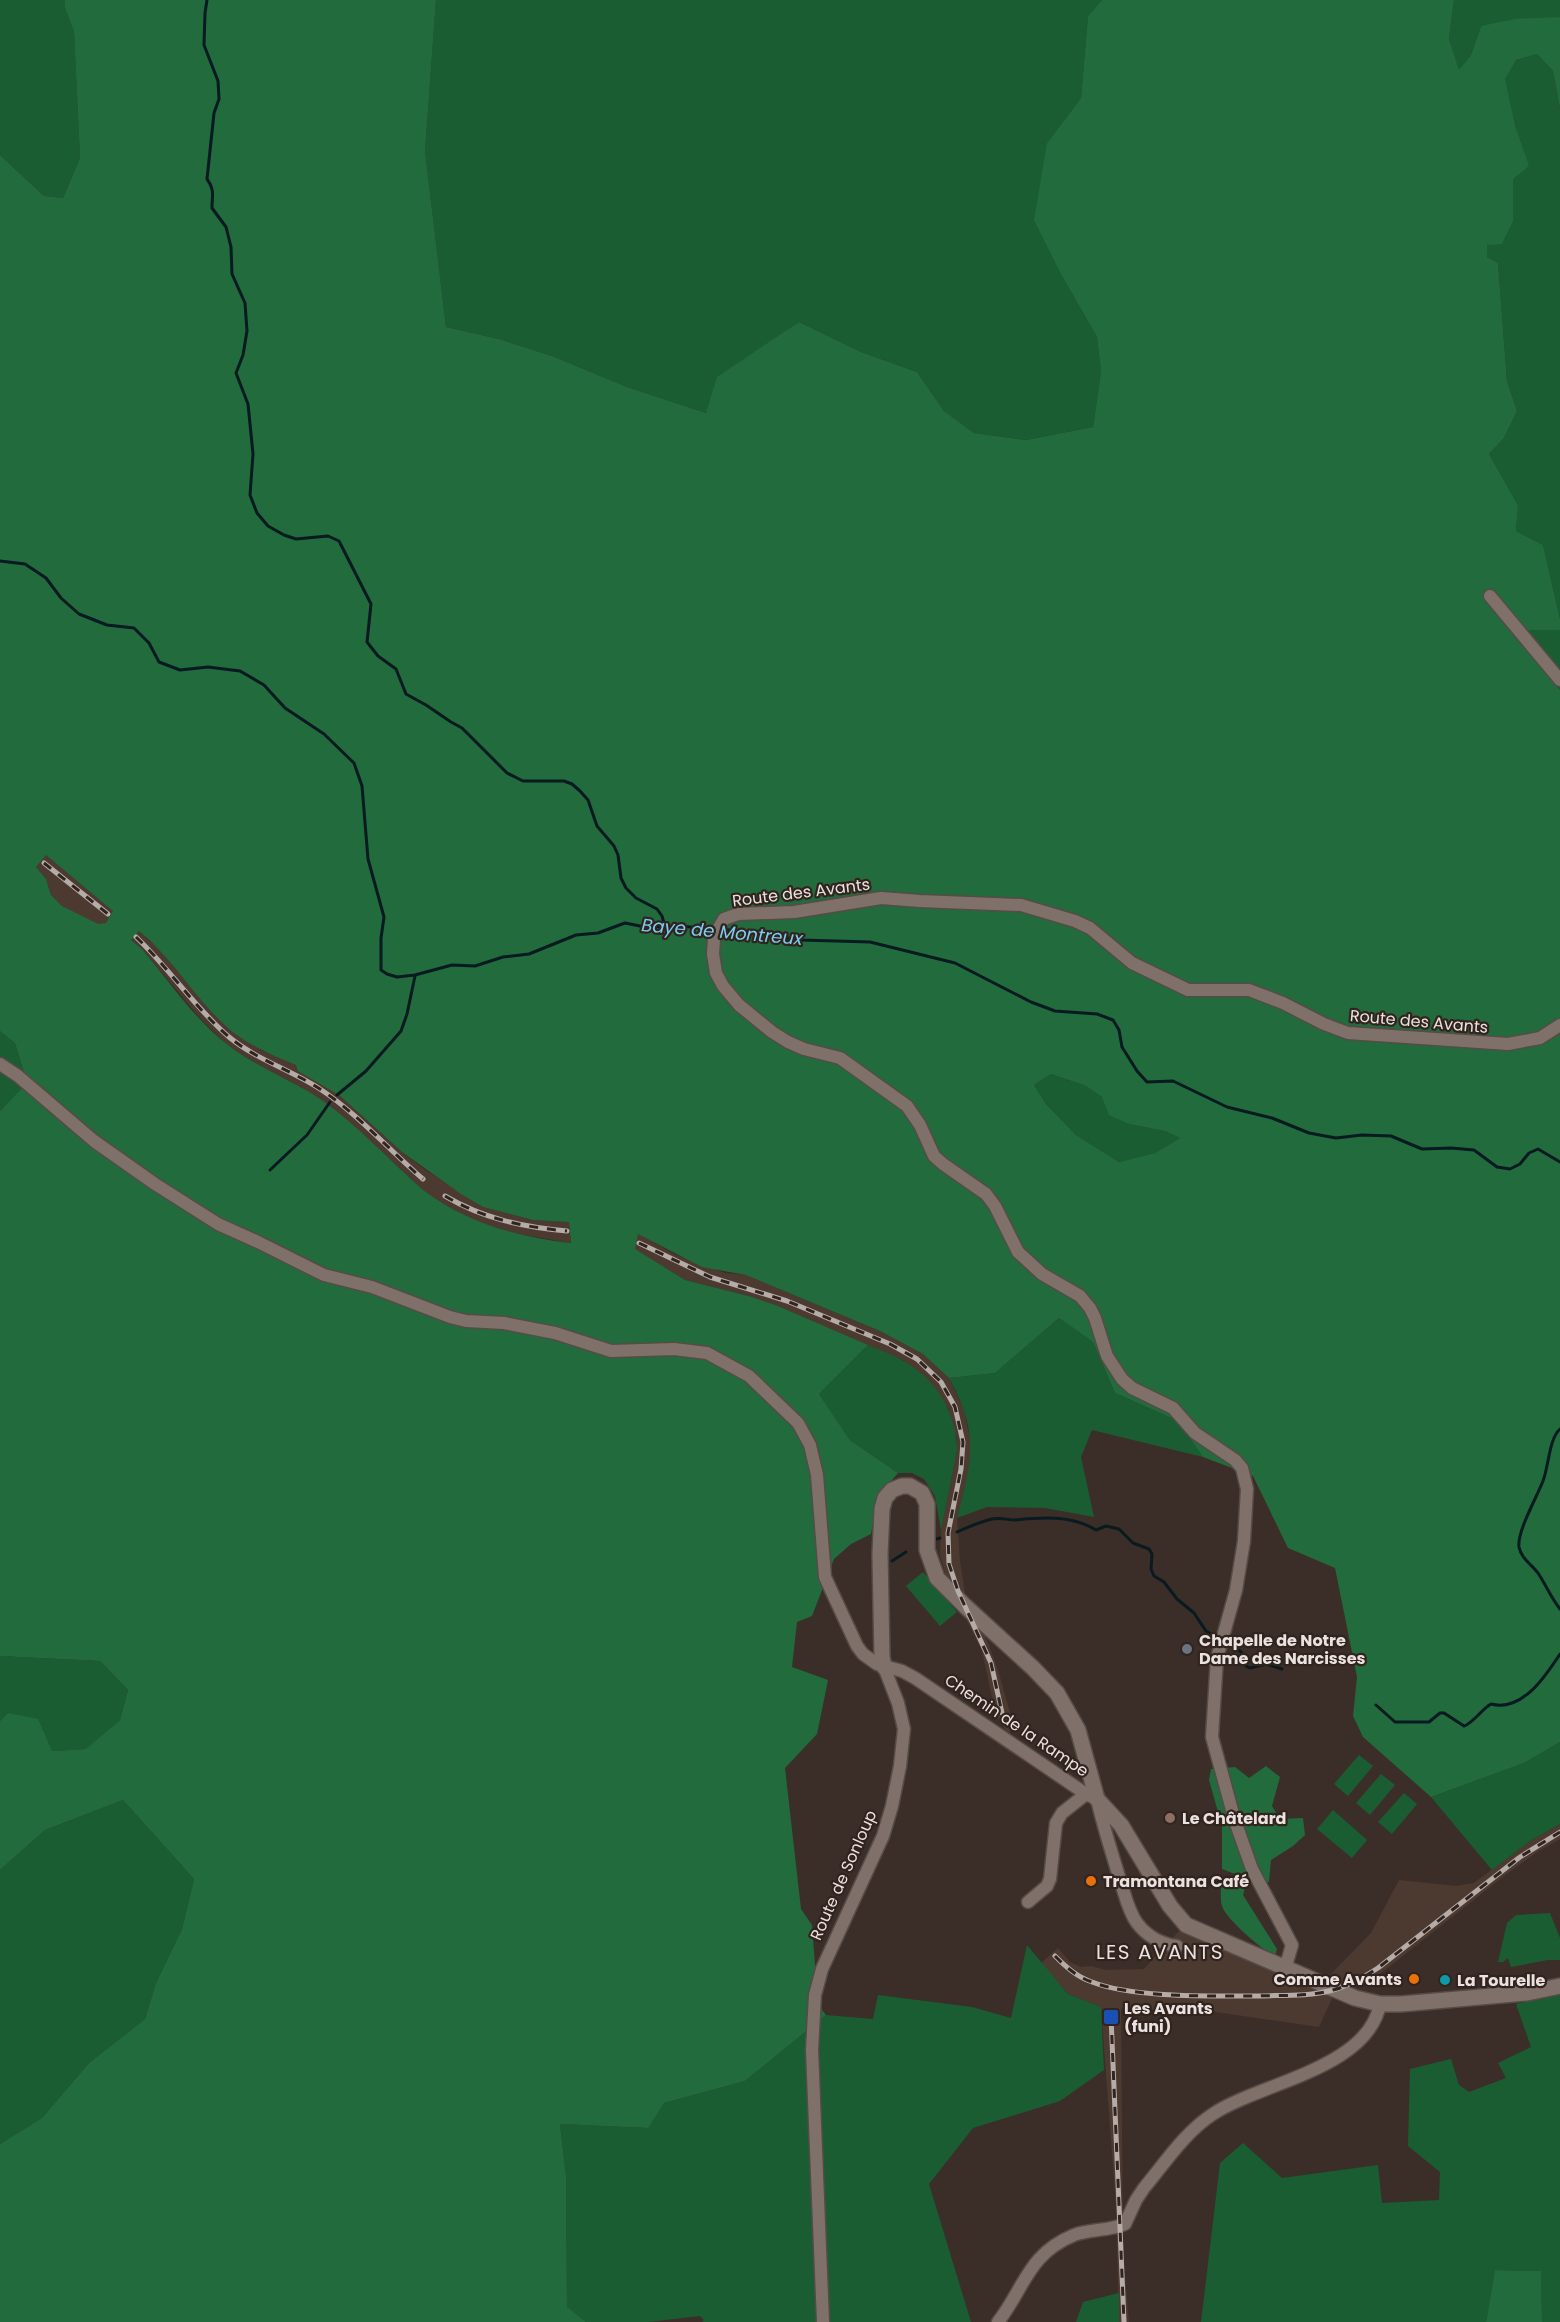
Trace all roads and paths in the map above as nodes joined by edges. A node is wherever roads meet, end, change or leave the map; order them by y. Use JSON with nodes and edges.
{"nodes":[{"id":1,"x":1490,"y":596,"type":"dead end"},
{"id":2,"x":1560,"y":680,"type":"edge"},
{"id":3,"x":1560,"y":1025,"type":"edge"},
{"id":4,"x":0,"y":1064,"type":"edge"},
{"id":5,"x":884,"y":1667,"type":"junction"},
{"id":6,"x":1078,"y":1730,"type":"joint"},
{"id":7,"x":1091,"y":1797,"type":"junction"},
{"id":8,"x":1028,"y":1902,"type":"dead end"},
{"id":9,"x":1177,"y":1946,"type":"dead end"},
{"id":10,"x":1285,"y":1969,"type":"junction"},
{"id":11,"x":1560,"y":1986,"type":"edge"},
{"id":12,"x":1380,"y":2004,"type":"junction"},
{"id":13,"x":823,"y":2322,"type":"edge"},
{"id":14,"x":998,"y":2322,"type":"edge"}],
"edges":[{"from":1,"to":2,"type":"street"},
{"from":3,"to":10,"type":"street","name":"Route des Avants"},
{"from":4,"to":5,"type":"street","name":"Chemin de la Rampe"},
{"from":5,"to":6,"type":"street","name":"Route de Sonloup"},
{"from":5,"to":7,"type":"street","name":"Chemin de la Rampe"},
{"from":5,"to":13,"type":"street","name":"Route de Sonloup"},
{"from":6,"to":7,"type":"street","name":"Chemin de la Rampe"},
{"from":7,"to":8,"type":"street"},
{"from":7,"to":9,"type":"street"},
{"from":7,"to":10,"type":"street"},
{"from":10,"to":12,"type":"street"},
{"from":11,"to":12,"type":"street"},
{"from":12,"to":14,"type":"street"}]}
